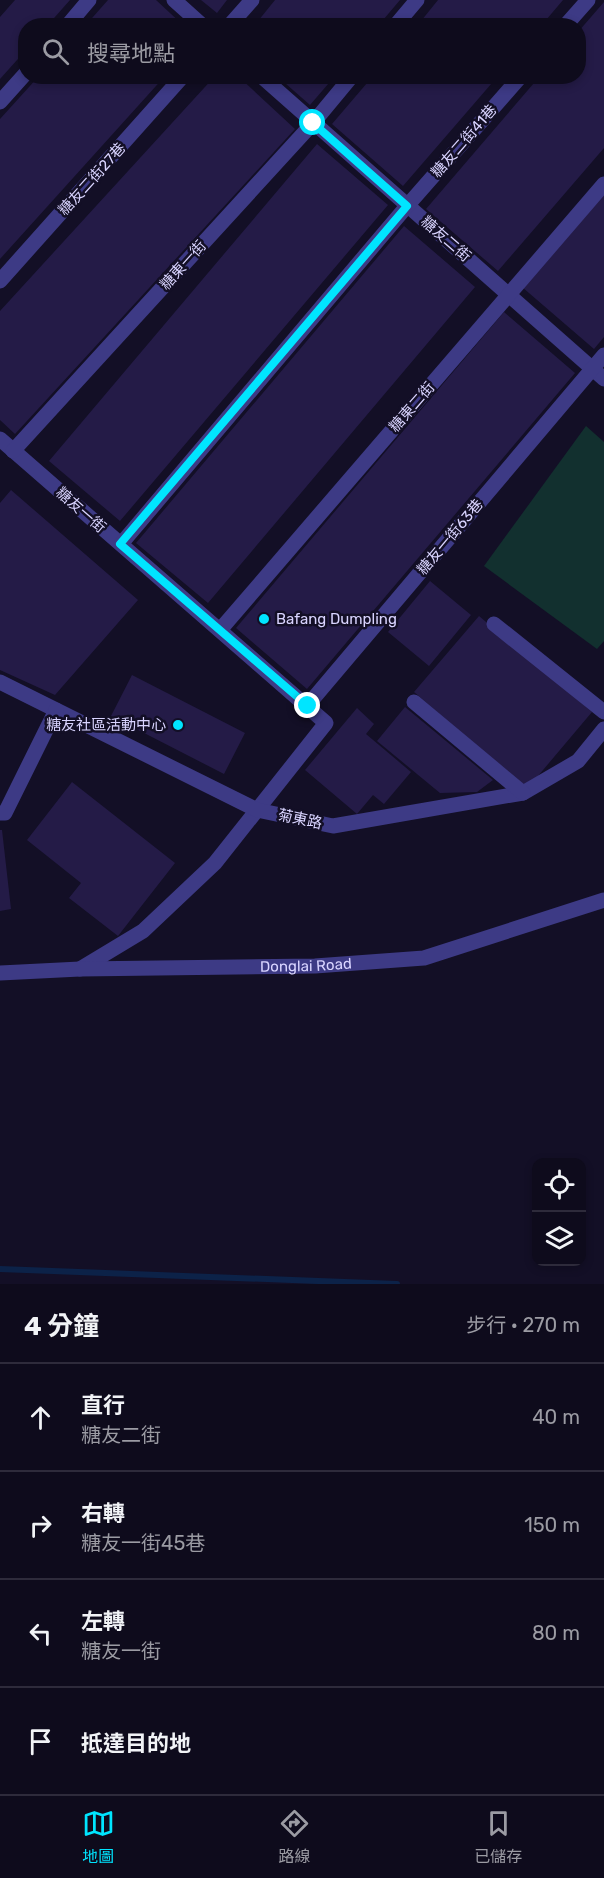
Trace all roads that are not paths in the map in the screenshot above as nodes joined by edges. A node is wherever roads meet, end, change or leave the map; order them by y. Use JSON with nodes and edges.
{"nodes":[{"id":1,"x":89,"y":0,"type":"edge"},
{"id":2,"x":174,"y":0,"type":"edge"},
{"id":3,"x":252,"y":0,"type":"edge"},
{"id":4,"x":417,"y":0,"type":"edge"},
{"id":5,"x":588,"y":0,"type":"edge"},
{"id":6,"x":74,"y":18,"type":"edge"},
{"id":7,"x":194,"y":18,"type":"edge"},
{"id":8,"x":236,"y":18,"type":"edge"},
{"id":9,"x":402,"y":18,"type":"edge"},
{"id":10,"x":572,"y":18,"type":"edge"},
{"id":11,"x":18,"y":82,"type":"edge"},
{"id":12,"x":176,"y":84,"type":"edge"},
{"id":13,"x":270,"y":84,"type":"edge"},
{"id":14,"x":345,"y":84,"type":"edge"},
{"id":15,"x":513,"y":84,"type":"edge"},
{"id":16,"x":0,"y":102,"type":"edge"},
{"id":17,"x":313,"y":123,"type":"junction"},
{"id":18,"x":604,"y":184,"type":"edge"},
{"id":19,"x":407,"y":206,"type":"junction"},
{"id":20,"x":0,"y":281,"type":"edge"},
{"id":21,"x":509,"y":294,"type":"junction"},
{"id":22,"x":604,"y":355,"type":"edge"},
{"id":23,"x":592,"y":368,"type":"junction"},
{"id":24,"x":604,"y":379,"type":"edge"},
{"id":25,"x":0,"y":440,"type":"edge"},
{"id":26,"x":13,"y":451,"type":"junction"},
{"id":27,"x":120,"y":544,"type":"junction"},
{"id":28,"x":494,"y":624,"type":"dead end"},
{"id":29,"x":220,"y":630,"type":"junction"},
{"id":30,"x":0,"y":682,"type":"edge"},
{"id":31,"x":414,"y":702,"type":"dead end"},
{"id":32,"x":308,"y":706,"type":"junction"},
{"id":33,"x":56,"y":710,"type":"junction"},
{"id":34,"x":604,"y":712,"type":"edge"},
{"id":35,"x":604,"y":729,"type":"edge"},
{"id":36,"x":523,"y":794,"type":"junction"},
{"id":37,"x":257,"y":810,"type":"junction"},
{"id":38,"x":0,"y":813,"type":"edge"},
{"id":39,"x":604,"y":900,"type":"edge"},
{"id":40,"x":80,"y":969,"type":"junction"},
{"id":41,"x":0,"y":973,"type":"edge"}],
"edges":[{"from":1,"to":6,"type":"street"},
{"from":2,"to":7,"type":"street"},
{"from":3,"to":8,"type":"street"},
{"from":4,"to":9,"type":"street"},
{"from":5,"to":10,"type":"street"},
{"from":11,"to":16,"type":"street"},
{"from":12,"to":20,"type":"street","name":"糖友二街27巷"},
{"from":13,"to":17,"type":"street","name":"糖友二街"},
{"from":14,"to":17,"type":"street","name":"糖東一街"},
{"from":15,"to":19,"type":"street","name":"糖友二街41巷"},
{"from":17,"to":19,"type":"street","name":"糖友二街"},
{"from":17,"to":26,"type":"street","name":"糖東一街"},
{"from":18,"to":21,"type":"street","name":"糖東二街"},
{"from":19,"to":21,"type":"street","name":"糖友二街"},
{"from":19,"to":27,"type":"street","name":"糖友二街41巷"},
{"from":21,"to":23,"type":"street","name":"糖友二街"},
{"from":21,"to":29,"type":"street","name":"糖東二街"},
{"from":22,"to":23,"type":"street","name":"糖友一街63巷"},
{"from":23,"to":24,"type":"street","name":"糖友二街"},
{"from":23,"to":32,"type":"street","name":"糖友一街63巷"},
{"from":25,"to":26,"type":"street","name":"糖友一街"},
{"from":26,"to":27,"type":"street","name":"糖友一街"},
{"from":27,"to":29,"type":"street","name":"糖友一街"},
{"from":28,"to":34,"type":"street"},
{"from":29,"to":32,"type":"street","name":"糖友一街"},
{"from":30,"to":33,"type":"street","name":"菊東路"},
{"from":31,"to":36,"type":"street"},
{"from":32,"to":37,"type":"street","name":"糖友一街"},
{"from":33,"to":37,"type":"street","name":"菊東路"},
{"from":33,"to":38,"type":"street"},
{"from":35,"to":36,"type":"street","name":"菊東路"},
{"from":36,"to":37,"type":"street","name":"菊東路"},
{"from":37,"to":40,"type":"street"},
{"from":39,"to":40,"type":"street","name":"Donglai Road"},
{"from":40,"to":41,"type":"street","name":"Donglai Road"}]}
